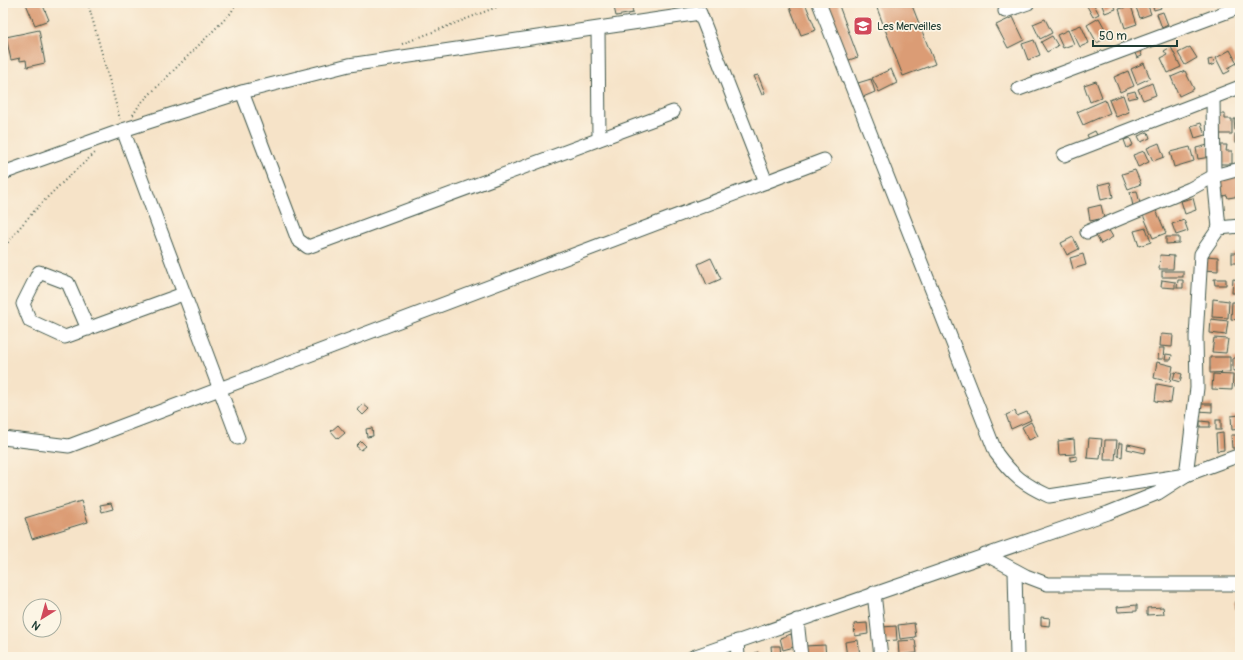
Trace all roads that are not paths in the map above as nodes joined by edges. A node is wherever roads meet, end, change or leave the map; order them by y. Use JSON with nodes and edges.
{"nodes":[{"id":1,"x":819,"y":3,"type":"edge"},
{"id":2,"x":1028,"y":3,"type":"edge"},
{"id":3,"x":1240,"y":7,"type":"edge"},
{"id":4,"x":1005,"y":11,"type":"dead end"},
{"id":5,"x":598,"y":30,"type":"junction"},
{"id":6,"x":1240,"y":87,"type":"edge"},
{"id":7,"x":1019,"y":89,"type":"dead end"},
{"id":8,"x":242,"y":92,"type":"junction"},
{"id":9,"x":1213,"y":98,"type":"junction"},
{"id":10,"x":673,"y":112,"type":"dead end"},
{"id":11,"x":123,"y":130,"type":"junction"},
{"id":12,"x":598,"y":139,"type":"junction"},
{"id":13,"x":1064,"y":155,"type":"dead end"},
{"id":14,"x":824,"y":160,"type":"dead end"},
{"id":15,"x":1240,"y":169,"type":"edge"},
{"id":16,"x":3,"y":173,"type":"edge"},
{"id":17,"x":1214,"y":176,"type":"junction"},
{"id":18,"x":766,"y":182,"type":"junction"},
{"id":19,"x":1240,"y":226,"type":"edge"},
{"id":20,"x":1219,"y":228,"type":"junction"},
{"id":21,"x":1087,"y":232,"type":"dead end"},
{"id":22,"x":183,"y":294,"type":"junction"},
{"id":23,"x":88,"y":329,"type":"junction"},
{"id":24,"x":220,"y":390,"type":"junction"},
{"id":25,"x":3,"y":438,"type":"edge"},
{"id":26,"x":238,"y":438,"type":"dead end"},
{"id":27,"x":1240,"y":455,"type":"edge"},
{"id":28,"x":1186,"y":475,"type":"junction"},
{"id":29,"x":985,"y":554,"type":"junction"},
{"id":30,"x":1015,"y":571,"type":"junction"},
{"id":31,"x":1240,"y":584,"type":"edge"},
{"id":32,"x":874,"y":593,"type":"junction"},
{"id":33,"x":797,"y":620,"type":"junction"},
{"id":34,"x":737,"y":641,"type":"junction"},
{"id":35,"x":694,"y":657,"type":"edge"},
{"id":36,"x":738,"y":657,"type":"edge"},
{"id":37,"x":801,"y":657,"type":"edge"},
{"id":38,"x":881,"y":657,"type":"edge"},
{"id":39,"x":1017,"y":657,"type":"edge"}],
"edges":[{"from":1,"to":28,"type":"street"},
{"from":2,"to":4,"type":"street"},
{"from":3,"to":7,"type":"street"},
{"from":5,"to":8,"type":"street"},
{"from":5,"to":12,"type":"street"},
{"from":5,"to":18,"type":"street"},
{"from":6,"to":9,"type":"street"},
{"from":8,"to":11,"type":"street"},
{"from":8,"to":12,"type":"street"},
{"from":9,"to":13,"type":"street"},
{"from":9,"to":17,"type":"street"},
{"from":10,"to":12,"type":"street"},
{"from":11,"to":16,"type":"street"},
{"from":11,"to":22,"type":"street"},
{"from":14,"to":18,"type":"street"},
{"from":15,"to":17,"type":"street"},
{"from":17,"to":20,"type":"street"},
{"from":17,"to":21,"type":"street"},
{"from":18,"to":24,"type":"street"},
{"from":19,"to":20,"type":"street"},
{"from":20,"to":28,"type":"street"},
{"from":22,"to":23,"type":"street"},
{"from":22,"to":24,"type":"street"},
{"from":23,"to":23,"type":"street"},
{"from":24,"to":25,"type":"street"},
{"from":24,"to":26,"type":"street"},
{"from":27,"to":28,"type":"street"},
{"from":28,"to":29,"type":"street"},
{"from":29,"to":30,"type":"street"},
{"from":29,"to":32,"type":"street"},
{"from":30,"to":31,"type":"street"},
{"from":30,"to":39,"type":"street"},
{"from":32,"to":33,"type":"street"},
{"from":32,"to":38,"type":"street"},
{"from":33,"to":34,"type":"street"},
{"from":33,"to":37,"type":"street"},
{"from":34,"to":35,"type":"street"},
{"from":34,"to":36,"type":"street"}]}
